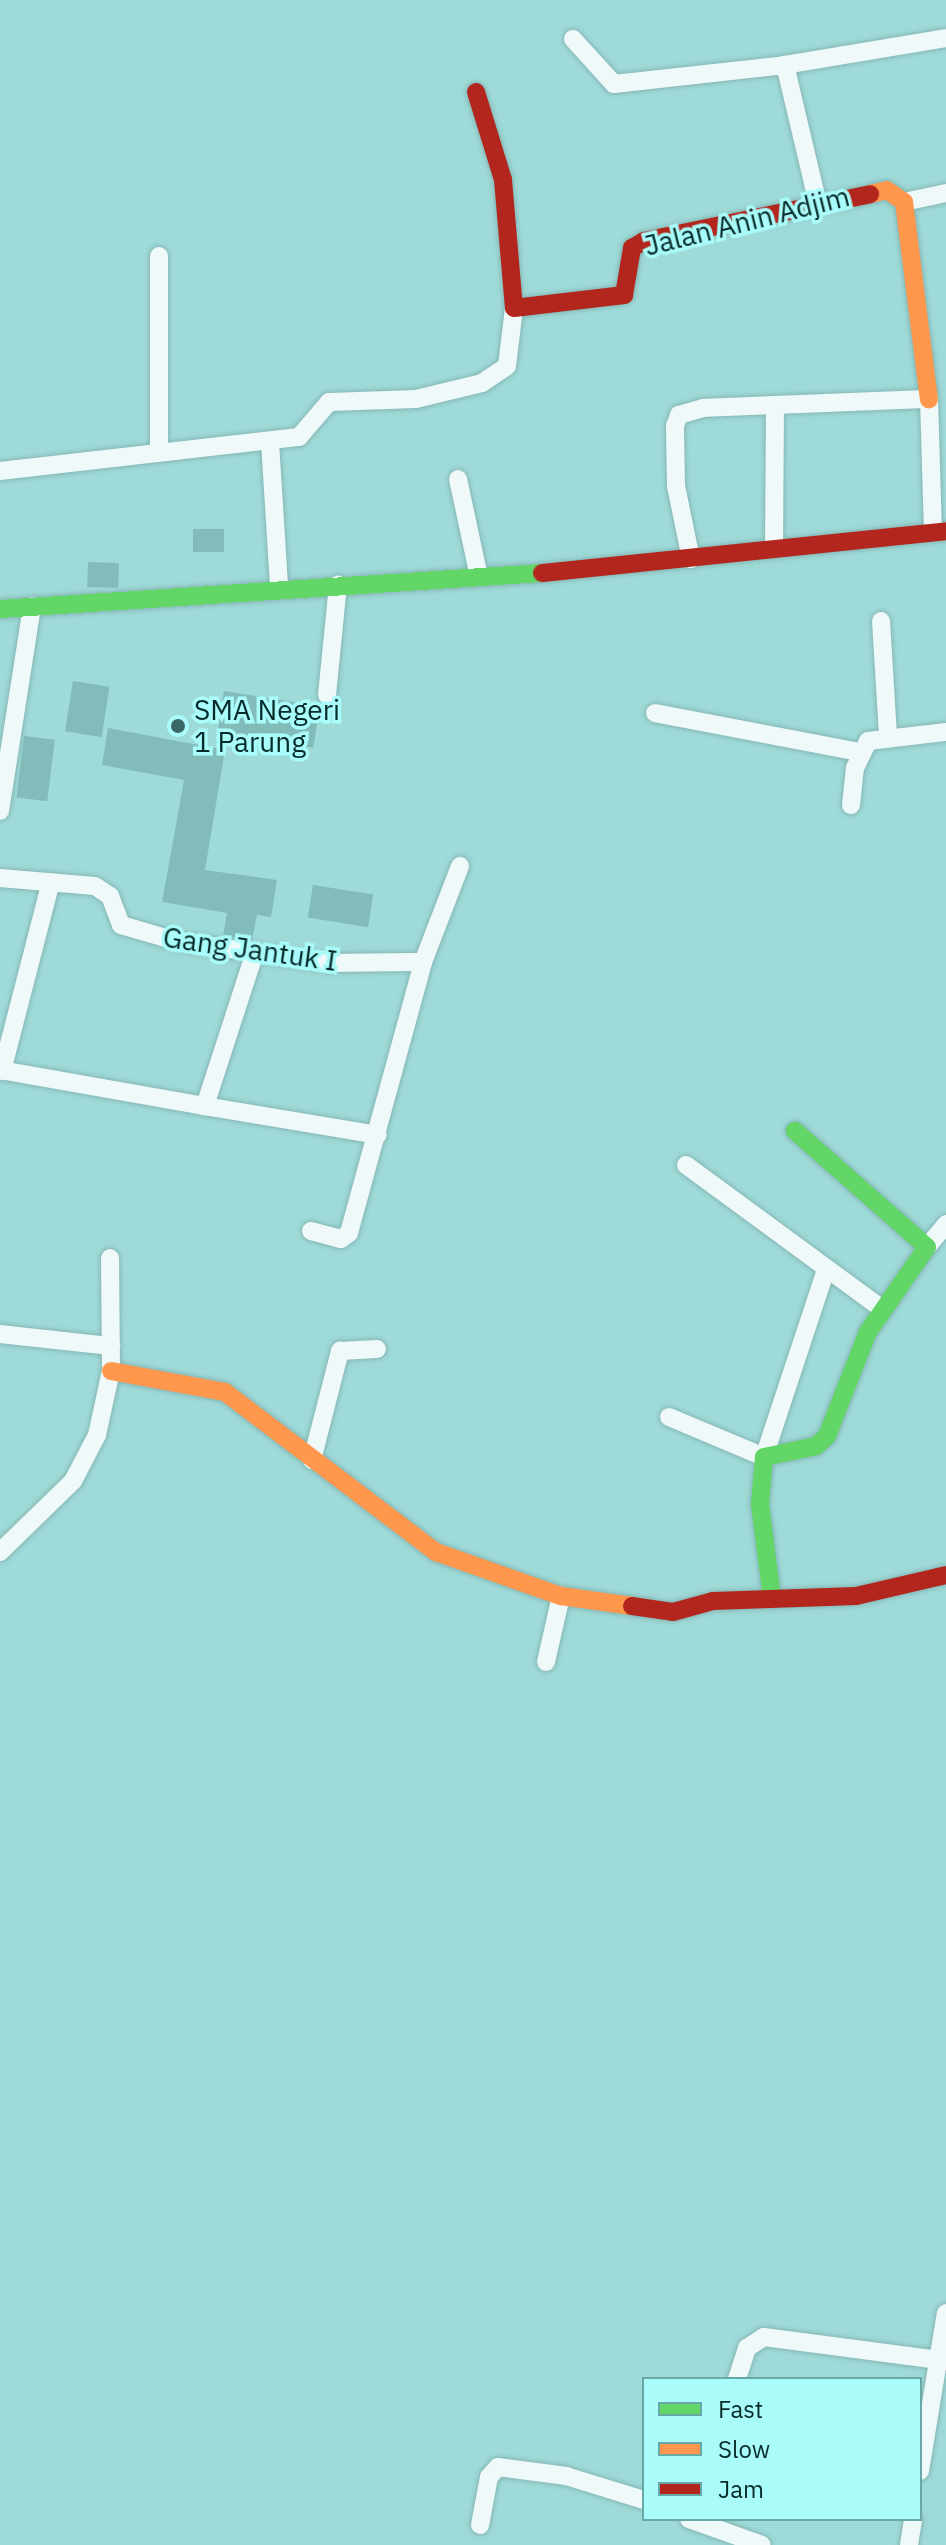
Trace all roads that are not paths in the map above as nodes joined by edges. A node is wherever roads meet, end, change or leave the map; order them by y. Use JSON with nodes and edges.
{"nodes":[{"id":1,"x":946,"y":38,"type":"edge"},
{"id":2,"x":573,"y":39,"type":"dead end"},
{"id":3,"x":785,"y":65,"type":"junction"},
{"id":4,"x":476,"y":92,"type":"dead end"},
{"id":5,"x":946,"y":193,"type":"edge"},
{"id":6,"x":817,"y":200,"type":"junction"},
{"id":7,"x":904,"y":202,"type":"junction"},
{"id":8,"x":159,"y":256,"type":"dead end"},
{"id":9,"x":514,"y":308,"type":"junction"},
{"id":10,"x":929,"y":399,"type":"junction"},
{"id":11,"x":775,"y":405,"type":"junction"},
{"id":12,"x":270,"y":442,"type":"junction"},
{"id":13,"x":159,"y":452,"type":"junction"},
{"id":14,"x":0,"y":471,"type":"edge"},
{"id":15,"x":458,"y":479,"type":"dead end"},
{"id":16,"x":939,"y":531,"type":"edge"},
{"id":17,"x":774,"y":549,"type":"junction"},
{"id":18,"x":691,"y":559,"type":"junction"},
{"id":19,"x":479,"y":577,"type":"junction"},
{"id":20,"x":338,"y":585,"type":"junction"},
{"id":21,"x":279,"y":586,"type":"junction"},
{"id":22,"x":32,"y":606,"type":"junction"},
{"id":23,"x":0,"y":609,"type":"edge"},
{"id":24,"x":881,"y":621,"type":"dead end"},
{"id":25,"x":327,"y":695,"type":"dead end"},
{"id":26,"x":655,"y":713,"type":"dead end"},
{"id":27,"x":946,"y":732,"type":"edge"},
{"id":28,"x":888,"y":735,"type":"junction"},
{"id":29,"x":860,"y":752,"type":"junction"},
{"id":30,"x":851,"y":805,"type":"dead end"},
{"id":31,"x":0,"y":811,"type":"edge"},
{"id":32,"x":460,"y":866,"type":"dead end"},
{"id":33,"x":0,"y":878,"type":"edge"},
{"id":34,"x":51,"y":882,"type":"junction"},
{"id":35,"x":254,"y":955,"type":"junction"},
{"id":36,"x":423,"y":962,"type":"junction"},
{"id":37,"x":1,"y":1071,"type":"edge"},
{"id":38,"x":205,"y":1106,"type":"junction"},
{"id":39,"x":795,"y":1131,"type":"dead end"},
{"id":40,"x":378,"y":1135,"type":"junction"},
{"id":41,"x":686,"y":1165,"type":"dead end"},
{"id":42,"x":946,"y":1224,"type":"edge"},
{"id":43,"x":311,"y":1231,"type":"dead end"},
{"id":44,"x":927,"y":1247,"type":"junction"},
{"id":45,"x":110,"y":1258,"type":"dead end"},
{"id":46,"x":826,"y":1270,"type":"junction"},
{"id":47,"x":882,"y":1309,"type":"junction"},
{"id":48,"x":0,"y":1334,"type":"edge"},
{"id":49,"x":111,"y":1346,"type":"junction"},
{"id":50,"x":377,"y":1349,"type":"dead end"},
{"id":51,"x":111,"y":1371,"type":"junction"},
{"id":52,"x":669,"y":1417,"type":"dead end"},
{"id":53,"x":764,"y":1457,"type":"junction"},
{"id":54,"x":312,"y":1460,"type":"junction"},
{"id":55,"x":0,"y":1552,"type":"edge"},
{"id":56,"x":946,"y":1575,"type":"edge"},
{"id":57,"x":561,"y":1596,"type":"junction"},
{"id":58,"x":772,"y":1598,"type":"junction"},
{"id":59,"x":546,"y":1662,"type":"dead end"},
{"id":60,"x":946,"y":2313,"type":"edge"},
{"id":61,"x":941,"y":2362,"type":"edge"},
{"id":62,"x":738,"y":2377,"type":"edge"},
{"id":63,"x":922,"y":2461,"type":"edge"},
{"id":64,"x":642,"y":2499,"type":"edge"},
{"id":65,"x":913,"y":2521,"type":"edge"},
{"id":66,"x":714,"y":2524,"type":"edge"},
{"id":67,"x":480,"y":2525,"type":"dead end"},
{"id":68,"x":762,"y":2545,"type":"edge"},
{"id":69,"x":909,"y":2545,"type":"edge"}],
"edges":[{"from":1,"to":3,"type":"street"},
{"from":2,"to":3,"type":"street"},
{"from":3,"to":6,"type":"street"},
{"from":4,"to":9,"type":"street"},
{"from":5,"to":7,"type":"street","name":"Jalan Anin Adjim"},
{"from":6,"to":7,"type":"street","name":"Jalan Anin Adjim"},
{"from":6,"to":9,"type":"street","name":"Jalan Anin Adjim"},
{"from":7,"to":10,"type":"street"},
{"from":8,"to":13,"type":"street"},
{"from":9,"to":12,"type":"street"},
{"from":10,"to":11,"type":"street"},
{"from":10,"to":16,"type":"street"},
{"from":11,"to":17,"type":"street"},
{"from":11,"to":18,"type":"street"},
{"from":12,"to":13,"type":"street"},
{"from":12,"to":21,"type":"street"},
{"from":13,"to":14,"type":"street"},
{"from":15,"to":19,"type":"street"},
{"from":16,"to":17,"type":"street"},
{"from":17,"to":18,"type":"street"},
{"from":18,"to":19,"type":"street"},
{"from":19,"to":20,"type":"street"},
{"from":20,"to":21,"type":"street"},
{"from":20,"to":25,"type":"street"},
{"from":21,"to":22,"type":"street"},
{"from":22,"to":23,"type":"street"},
{"from":22,"to":31,"type":"street"},
{"from":24,"to":28,"type":"street"},
{"from":26,"to":29,"type":"street"},
{"from":27,"to":28,"type":"street"},
{"from":28,"to":29,"type":"street"},
{"from":29,"to":30,"type":"street"},
{"from":32,"to":36,"type":"street"},
{"from":33,"to":34,"type":"street","name":"Gang Jantuk I"},
{"from":34,"to":35,"type":"street","name":"Gang Jantuk I"},
{"from":34,"to":37,"type":"street"},
{"from":35,"to":36,"type":"street","name":"Gang Jantuk I"},
{"from":35,"to":38,"type":"street"},
{"from":36,"to":40,"type":"street"},
{"from":37,"to":38,"type":"street"},
{"from":38,"to":40,"type":"street"},
{"from":39,"to":44,"type":"street"},
{"from":40,"to":43,"type":"street"},
{"from":41,"to":46,"type":"street"},
{"from":42,"to":44,"type":"street"},
{"from":44,"to":47,"type":"street"},
{"from":45,"to":49,"type":"street"},
{"from":46,"to":47,"type":"street"},
{"from":46,"to":53,"type":"street"},
{"from":47,"to":53,"type":"street"},
{"from":48,"to":49,"type":"street"},
{"from":49,"to":51,"type":"street"},
{"from":50,"to":54,"type":"street"},
{"from":51,"to":54,"type":"street"},
{"from":51,"to":55,"type":"street"},
{"from":52,"to":53,"type":"street"},
{"from":53,"to":58,"type":"street"},
{"from":54,"to":57,"type":"street"},
{"from":56,"to":58,"type":"street"},
{"from":57,"to":58,"type":"street"},
{"from":57,"to":59,"type":"street"},
{"from":60,"to":61,"type":"street"},
{"from":61,"to":62,"type":"street"},
{"from":61,"to":63,"type":"street"},
{"from":64,"to":67,"type":"street"},
{"from":65,"to":69,"type":"street"},
{"from":66,"to":68,"type":"street"}]}
